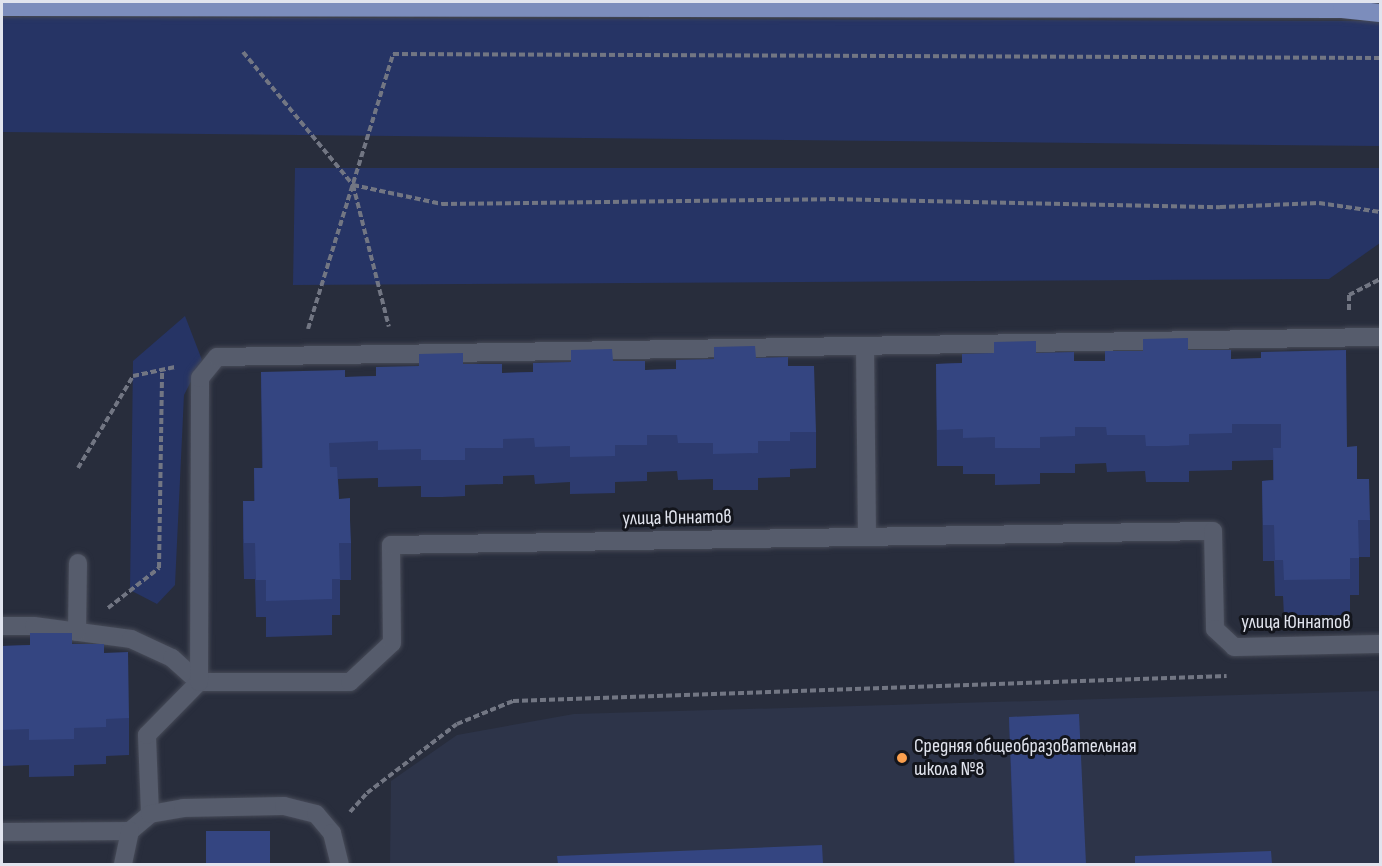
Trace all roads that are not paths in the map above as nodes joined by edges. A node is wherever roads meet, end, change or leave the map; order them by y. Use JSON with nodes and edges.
{"nodes":[{"id":1,"x":491,"y":5,"type":"edge"},
{"id":2,"x":2,"y":7,"type":"edge"},
{"id":3,"x":1380,"y":13,"type":"edge"},
{"id":4,"x":1380,"y":337,"type":"edge"},
{"id":5,"x":865,"y":346,"type":"junction"},
{"id":6,"x":867,"y":537,"type":"junction"},
{"id":7,"x":78,"y":563,"type":"dead end"},
{"id":8,"x":2,"y":626,"type":"edge"},
{"id":9,"x":77,"y":632,"type":"junction"},
{"id":10,"x":1380,"y":644,"type":"edge"},
{"id":11,"x":199,"y":682,"type":"junction"},
{"id":12,"x":150,"y":814,"type":"junction"},
{"id":13,"x":130,"y":831,"type":"junction"},
{"id":14,"x":2,"y":832,"type":"edge"},
{"id":15,"x":123,"y":864,"type":"edge"},
{"id":16,"x":340,"y":864,"type":"edge"}],
"edges":[{"from":1,"to":2,"type":"main road"},
{"from":1,"to":3,"type":"main road"},
{"from":4,"to":5,"type":"street"},
{"from":5,"to":6,"type":"street"},
{"from":5,"to":11,"type":"street"},
{"from":6,"to":10,"type":"street","name":"улица Юннатов"},
{"from":6,"to":11,"type":"street","name":"улица Юннатов"},
{"from":7,"to":9,"type":"street"},
{"from":8,"to":9,"type":"street"},
{"from":9,"to":11,"type":"street"},
{"from":11,"to":12,"type":"street"},
{"from":12,"to":13,"type":"street"},
{"from":12,"to":16,"type":"street"},
{"from":13,"to":14,"type":"street"},
{"from":13,"to":15,"type":"street"}]}
